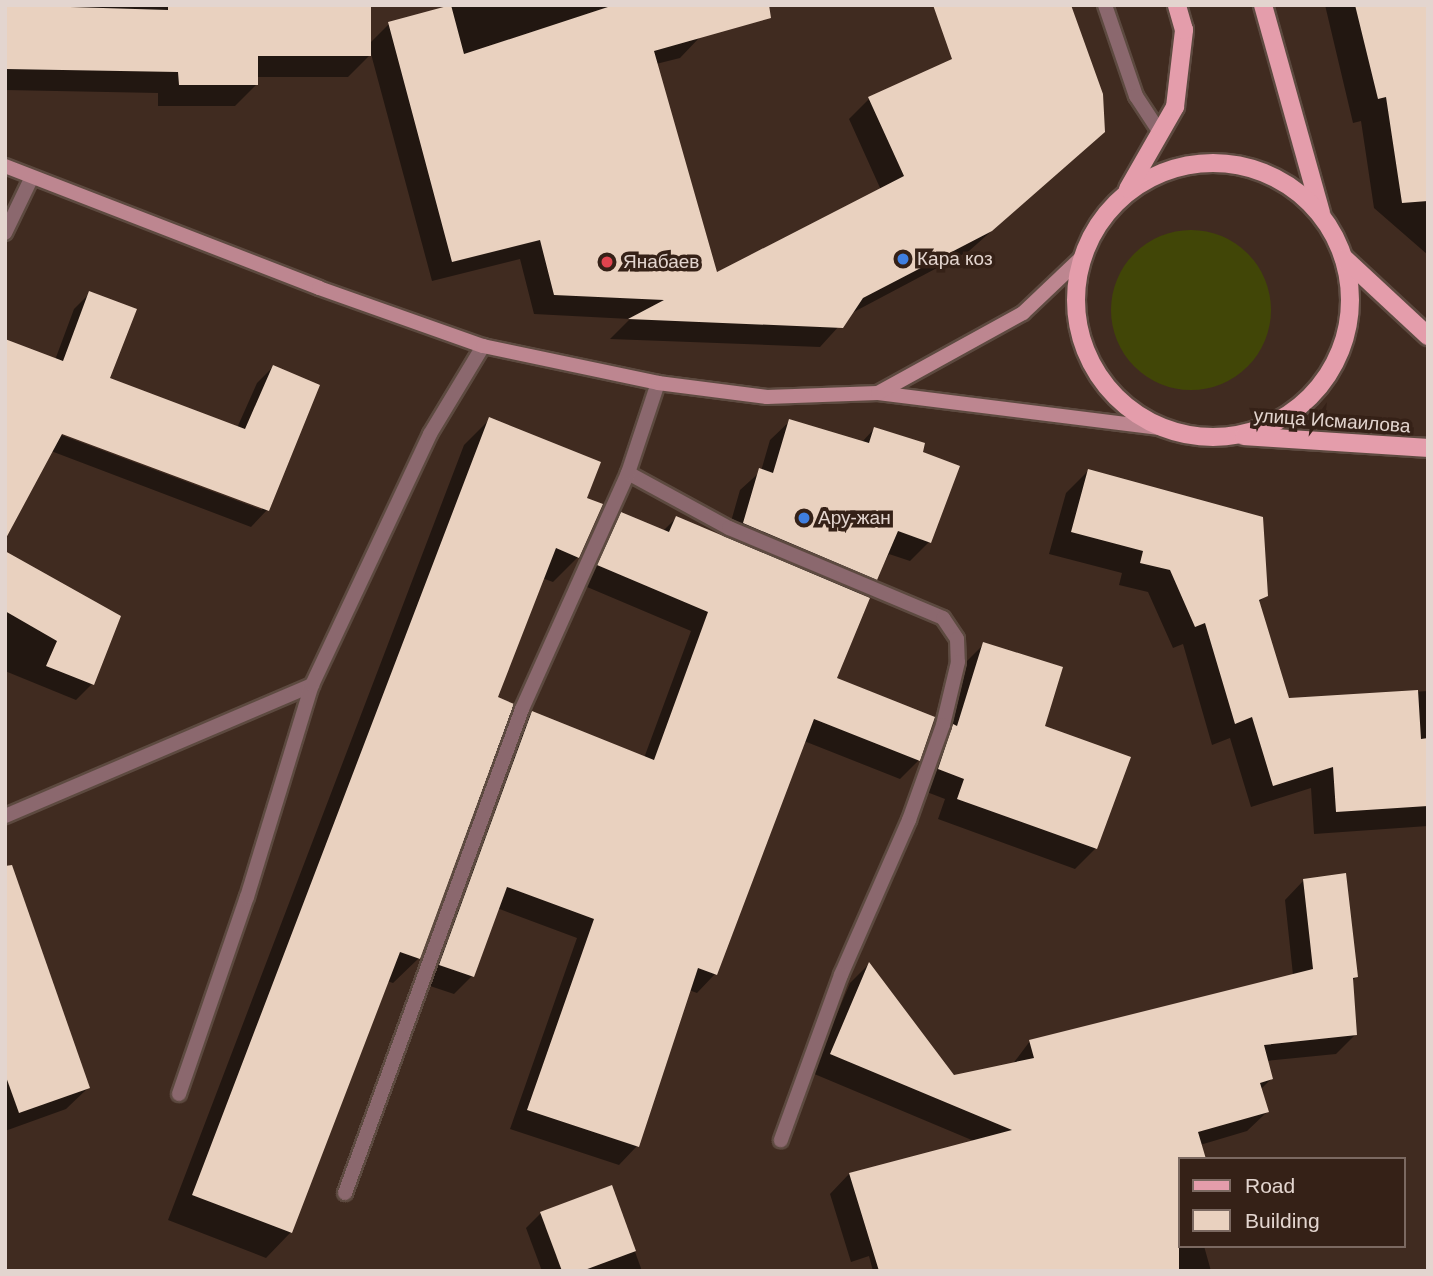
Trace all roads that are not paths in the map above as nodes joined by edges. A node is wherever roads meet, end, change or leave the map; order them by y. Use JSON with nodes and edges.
{"nodes":[{"id":1,"x":1105,"y":5,"type":"edge"},
{"id":2,"x":1177,"y":5,"type":"edge"},
{"id":3,"x":1263,"y":5,"type":"edge"},
{"id":4,"x":1161,"y":134,"type":"junction"},
{"id":5,"x":5,"y":166,"type":"edge"},
{"id":6,"x":32,"y":177,"type":"junction"},
{"id":7,"x":1124,"y":195,"type":"junction"},
{"id":8,"x":1322,"y":216,"type":"junction"},
{"id":9,"x":5,"y":233,"type":"edge"},
{"id":10,"x":1082,"y":257,"type":"junction"},
{"id":11,"x":1344,"y":258,"type":"junction"},
{"id":12,"x":1428,"y":336,"type":"edge"},
{"id":13,"x":483,"y":346,"type":"junction"},
{"id":14,"x":659,"y":383,"type":"junction"},
{"id":15,"x":878,"y":393,"type":"junction"},
{"id":16,"x":1167,"y":429,"type":"junction"},
{"id":17,"x":1233,"y":436,"type":"junction"},
{"id":18,"x":1428,"y":448,"type":"edge"},
{"id":19,"x":628,"y":473,"type":"junction"},
{"id":20,"x":312,"y":685,"type":"junction"},
{"id":21,"x":5,"y":816,"type":"edge"},
{"id":22,"x":179,"y":1094,"type":"dead end"},
{"id":23,"x":781,"y":1140,"type":"dead end"},
{"id":24,"x":345,"y":1193,"type":"dead end"}],
"edges":[{"from":1,"to":4,"type":"street"},
{"from":2,"to":4,"type":"main road"},
{"from":3,"to":8,"type":"main road"},
{"from":4,"to":7,"type":"main road"},
{"from":5,"to":6,"type":"main road"},
{"from":6,"to":9,"type":"street"},
{"from":6,"to":13,"type":"main road"},
{"from":7,"to":8,"type":"main road"},
{"from":7,"to":10,"type":"main road"},
{"from":8,"to":11,"type":"main road"},
{"from":10,"to":15,"type":"main road"},
{"from":10,"to":16,"type":"main road"},
{"from":11,"to":12,"type":"main road"},
{"from":11,"to":17,"type":"main road"},
{"from":13,"to":14,"type":"main road"},
{"from":13,"to":20,"type":"street"},
{"from":14,"to":15,"type":"main road"},
{"from":14,"to":19,"type":"street"},
{"from":15,"to":16,"type":"main road"},
{"from":16,"to":17,"type":"main road"},
{"from":17,"to":18,"type":"main road","name":"улица Исмаилова"},
{"from":19,"to":23,"type":"street"},
{"from":19,"to":24,"type":"street"},
{"from":20,"to":21,"type":"street"},
{"from":20,"to":22,"type":"street"}]}
